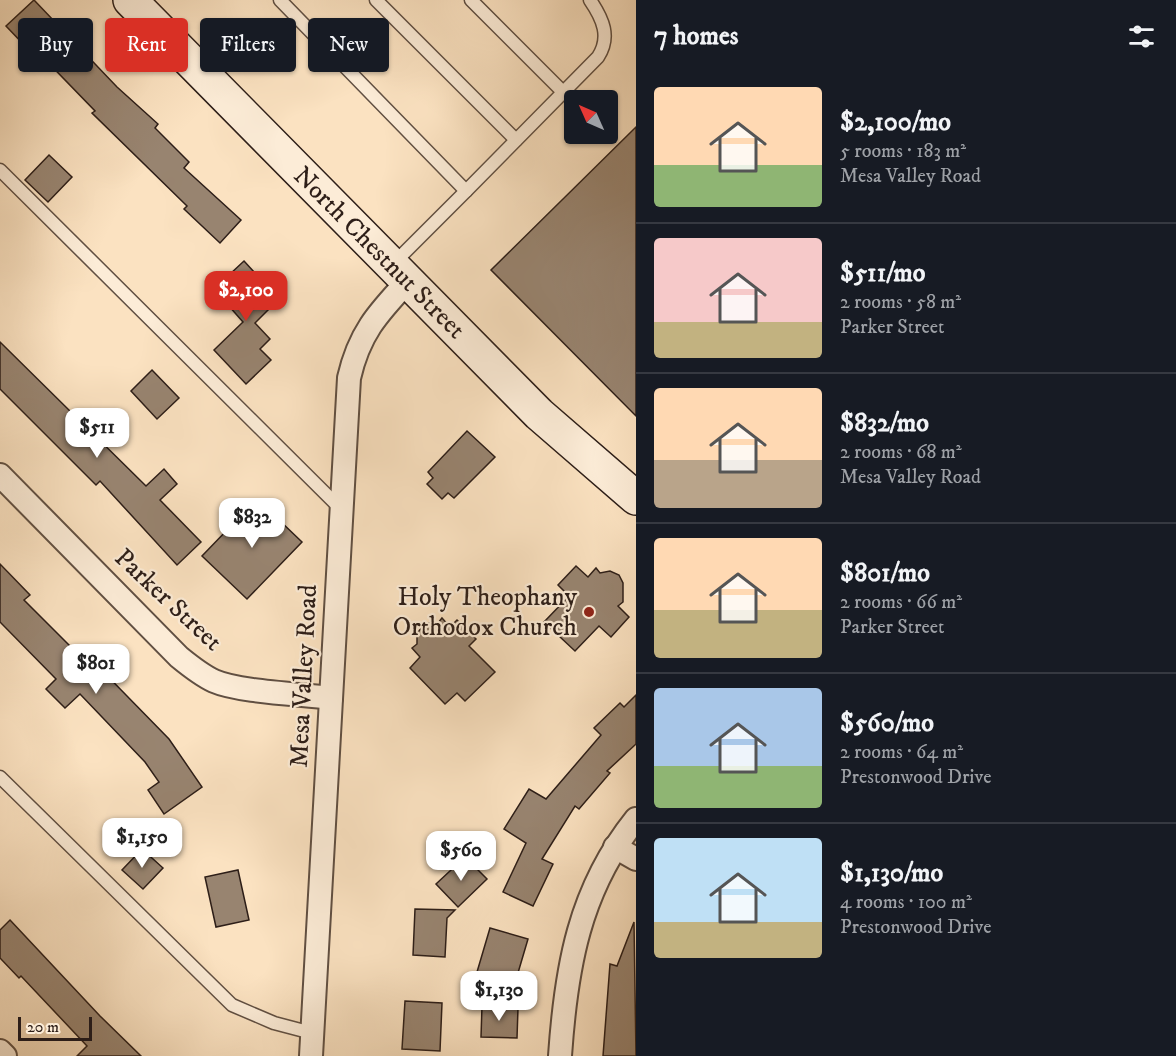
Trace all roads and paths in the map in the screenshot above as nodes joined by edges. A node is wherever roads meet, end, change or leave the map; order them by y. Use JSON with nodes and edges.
{"nodes":[{"id":1,"x":130,"y":0,"type":"edge"},
{"id":2,"x":280,"y":0,"type":"edge"},
{"id":3,"x":376,"y":0,"type":"edge"},
{"id":4,"x":471,"y":0,"type":"edge"},
{"id":5,"x":590,"y":0,"type":"edge"},
{"id":6,"x":567,"y":90,"type":"edge"},
{"id":7,"x":564,"y":93,"type":"joint"},
{"id":8,"x":516,"y":140,"type":"junction"},
{"id":9,"x":0,"y":171,"type":"edge"},
{"id":10,"x":466,"y":191,"type":"junction"},
{"id":11,"x":399,"y":274,"type":"junction"},
{"id":12,"x":0,"y":475,"type":"edge"},
{"id":13,"x":636,"y":498,"type":"edge"},
{"id":14,"x":342,"y":510,"type":"junction"},
{"id":15,"x":331,"y":698,"type":"junction"},
{"id":16,"x":0,"y":777,"type":"edge"},
{"id":17,"x":636,"y":819,"type":"edge"},
{"id":18,"x":615,"y":847,"type":"junction"},
{"id":19,"x":636,"y":859,"type":"edge"},
{"id":20,"x":312,"y":1033,"type":"junction"},
{"id":21,"x":0,"y":1051,"type":"edge"},
{"id":22,"x":5,"y":1056,"type":"edge"},
{"id":23,"x":310,"y":1056,"type":"edge"},
{"id":24,"x":560,"y":1056,"type":"edge"}],
"edges":[{"from":1,"to":11,"type":"main road","name":"North Chestnut Street"},
{"from":2,"to":10,"type":"lane"},
{"from":3,"to":8,"type":"lane"},
{"from":4,"to":7,"type":"lane"},
{"from":5,"to":6,"type":"lane"},
{"from":7,"to":8,"type":"lane"},
{"from":8,"to":10,"type":"lane"},
{"from":9,"to":14,"type":"lane"},
{"from":10,"to":11,"type":"lane"},
{"from":11,"to":13,"type":"main road","name":"North Chestnut Street"},
{"from":11,"to":14,"type":"street","name":"Mesa Valley Road"},
{"from":12,"to":15,"type":"street","name":"Parker Street"},
{"from":14,"to":15,"type":"street","name":"Mesa Valley Road"},
{"from":15,"to":20,"type":"street","name":"Mesa Valley Road"},
{"from":16,"to":20,"type":"lane"},
{"from":17,"to":18,"type":"street"},
{"from":18,"to":19,"type":"street"},
{"from":18,"to":24,"type":"street"},
{"from":20,"to":23,"type":"street","name":"Mesa Valley Road"},
{"from":21,"to":22,"type":"street"}]}
